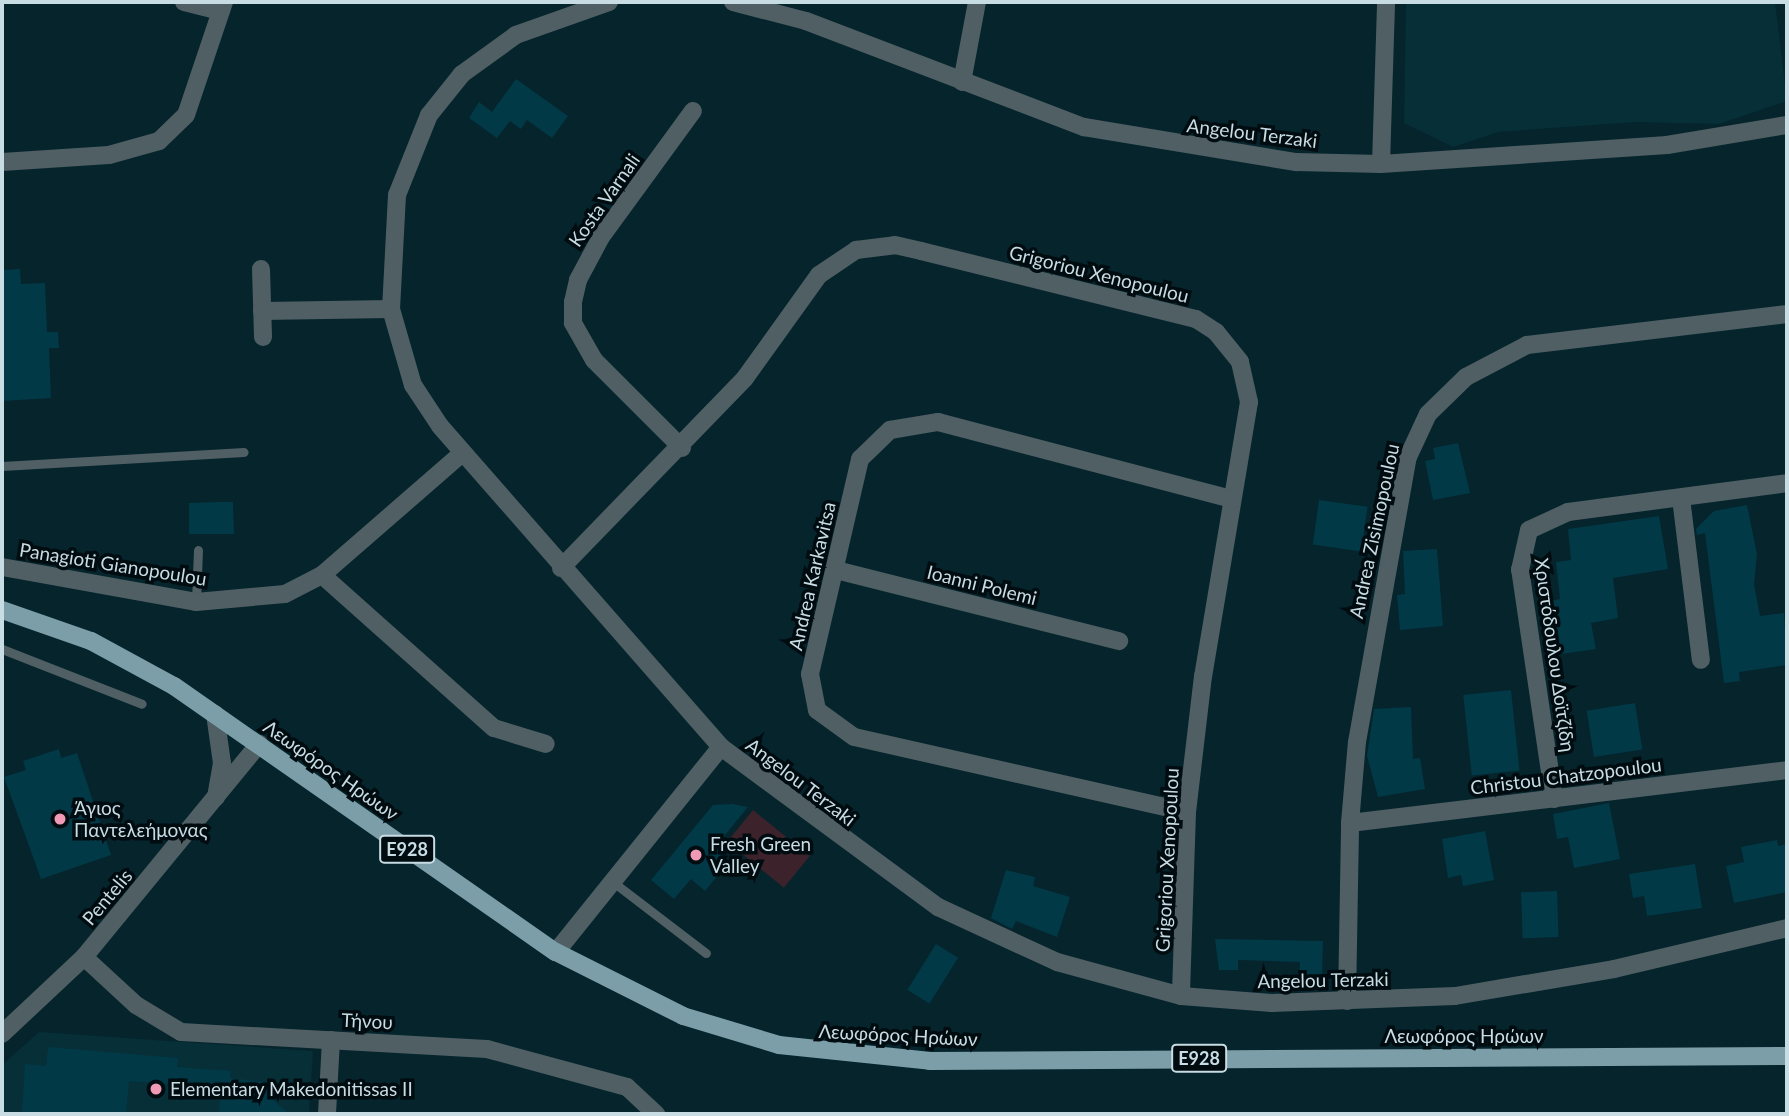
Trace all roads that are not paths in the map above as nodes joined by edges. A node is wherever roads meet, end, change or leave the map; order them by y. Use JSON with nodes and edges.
{"nodes":[{"id":1,"x":184,"y":2,"type":"edge"},
{"id":2,"x":609,"y":2,"type":"edge"},
{"id":3,"x":733,"y":2,"type":"edge"},
{"id":4,"x":977,"y":2,"type":"edge"},
{"id":5,"x":1386,"y":2,"type":"edge"},
{"id":6,"x":223,"y":6,"type":"edge"},
{"id":7,"x":962,"y":82,"type":"junction"},
{"id":8,"x":693,"y":111,"type":"dead end"},
{"id":9,"x":1787,"y":125,"type":"edge"},
{"id":10,"x":2,"y":162,"type":"edge"},
{"id":11,"x":1381,"y":164,"type":"junction"},
{"id":12,"x":261,"y":268,"type":"dead end"},
{"id":13,"x":391,"y":309,"type":"junction"},
{"id":14,"x":262,"y":312,"type":"junction"},
{"id":15,"x":1787,"y":314,"type":"edge"},
{"id":16,"x":262,"y":337,"type":"dead end"},
{"id":17,"x":681,"y":449,"type":"junction"},
{"id":18,"x":244,"y":452,"type":"dead end"},
{"id":19,"x":461,"y":454,"type":"junction"},
{"id":20,"x":2,"y":466,"type":"edge"},
{"id":21,"x":1787,"y":483,"type":"edge"},
{"id":22,"x":1681,"y":498,"type":"junction"},
{"id":23,"x":1231,"y":499,"type":"junction"},
{"id":24,"x":198,"y":550,"type":"dead end"},
{"id":25,"x":2,"y":567,"type":"edge"},
{"id":26,"x":561,"y":568,"type":"junction"},
{"id":27,"x":836,"y":570,"type":"junction"},
{"id":28,"x":322,"y":575,"type":"junction"},
{"id":29,"x":196,"y":602,"type":"junction"},
{"id":30,"x":2,"y":610,"type":"edge"},
{"id":31,"x":1119,"y":641,"type":"dead end"},
{"id":32,"x":2,"y":649,"type":"edge"},
{"id":33,"x":1701,"y":660,"type":"dead end"},
{"id":34,"x":142,"y":704,"type":"dead end"},
{"id":35,"x":215,"y":714,"type":"junction"},
{"id":36,"x":259,"y":744,"type":"junction"},
{"id":37,"x":545,"y":744,"type":"dead end"},
{"id":38,"x":721,"y":747,"type":"junction"},
{"id":39,"x":1787,"y":770,"type":"edge"},
{"id":40,"x":1554,"y":799,"type":"junction"},
{"id":41,"x":215,"y":800,"type":"junction"},
{"id":42,"x":1187,"y":812,"type":"junction"},
{"id":43,"x":1350,"y":823,"type":"junction"},
{"id":44,"x":611,"y":880,"type":"junction"},
{"id":45,"x":1787,"y":928,"type":"edge"},
{"id":46,"x":556,"y":952,"type":"junction"},
{"id":47,"x":706,"y":953,"type":"dead end"},
{"id":48,"x":84,"y":957,"type":"junction"},
{"id":49,"x":1181,"y":996,"type":"junction"},
{"id":50,"x":1348,"y":1001,"type":"junction"},
{"id":51,"x":2,"y":1034,"type":"edge"},
{"id":52,"x":331,"y":1040,"type":"junction"},
{"id":53,"x":1787,"y":1056,"type":"edge"},
{"id":54,"x":327,"y":1114,"type":"edge"},
{"id":55,"x":656,"y":1114,"type":"edge"}],
"edges":[{"from":1,"to":6,"type":"street"},
{"from":2,"to":13,"type":"street","name":"Angelou Terzaki"},
{"from":3,"to":7,"type":"street","name":"Angelou Terzaki"},
{"from":4,"to":7,"type":"street"},
{"from":5,"to":11,"type":"street"},
{"from":6,"to":10,"type":"street"},
{"from":7,"to":11,"type":"street","name":"Angelou Terzaki"},
{"from":8,"to":17,"type":"street","name":"Kosta Varnali"},
{"from":9,"to":11,"type":"street","name":"Angelou Terzaki"},
{"from":12,"to":14,"type":"street"},
{"from":13,"to":14,"type":"street"},
{"from":13,"to":19,"type":"street","name":"Angelou Terzaki"},
{"from":14,"to":16,"type":"street"},
{"from":15,"to":43,"type":"street","name":"Andrea Zisimopoulou"},
{"from":17,"to":23,"type":"street","name":"Grigoriou Xenopoulou"},
{"from":17,"to":26,"type":"street","name":"Grigoriou Xenopoulou"},
{"from":18,"to":20,"type":"lane"},
{"from":19,"to":26,"type":"street","name":"Angelou Terzaki"},
{"from":19,"to":28,"type":"street","name":"Panagioti Gianopoulou"},
{"from":21,"to":22,"type":"street","name":"Χριστόδουλου Δοϊτζίδη"},
{"from":22,"to":33,"type":"street"},
{"from":22,"to":40,"type":"street","name":"Χριστόδουλου Δοϊτζίδη"},
{"from":23,"to":27,"type":"street","name":"Andrea Karkavitsa"},
{"from":23,"to":42,"type":"street","name":"Grigoriou Xenopoulou"},
{"from":24,"to":29,"type":"lane"},
{"from":25,"to":29,"type":"street","name":"Panagioti Gianopoulou"},
{"from":26,"to":38,"type":"street","name":"Angelou Terzaki"},
{"from":27,"to":31,"type":"street","name":"Ioanni Polemi"},
{"from":27,"to":42,"type":"street","name":"Andrea Karkavitsa"},
{"from":28,"to":29,"type":"street","name":"Panagioti Gianopoulou"},
{"from":28,"to":37,"type":"street"},
{"from":30,"to":35,"type":"main road","name":"Λεωφόρος Ηρώων","number":"E928"},
{"from":32,"to":34,"type":"lane"},
{"from":35,"to":36,"type":"main road","name":"Λεωφόρος Ηρώων","number":"E928"},
{"from":35,"to":41,"type":"street"},
{"from":36,"to":41,"type":"street","name":"Pentelis"},
{"from":36,"to":46,"type":"main road","name":"Λεωφόρος Ηρώων","number":"E928"},
{"from":38,"to":44,"type":"street"},
{"from":38,"to":49,"type":"street","name":"Angelou Terzaki"},
{"from":39,"to":40,"type":"street","name":"Christou Chatzopoulou"},
{"from":40,"to":43,"type":"street","name":"Christou Chatzopoulou"},
{"from":41,"to":48,"type":"street","name":"Pentelis"},
{"from":42,"to":49,"type":"street","name":"Grigoriou Xenopoulou"},
{"from":43,"to":50,"type":"street","name":"Andrea Zisimopoulou"},
{"from":44,"to":46,"type":"street"},
{"from":44,"to":47,"type":"lane"},
{"from":45,"to":50,"type":"street","name":"Angelou Terzaki"},
{"from":46,"to":53,"type":"main road","name":"Λεωφόρος Ηρώων","number":"E928"},
{"from":48,"to":51,"type":"street","name":"Pentelis"},
{"from":48,"to":52,"type":"street","name":"Τήνου"},
{"from":49,"to":50,"type":"street","name":"Angelou Terzaki"},
{"from":52,"to":54,"type":"street"},
{"from":52,"to":55,"type":"street","name":"Τήνου"}]}
